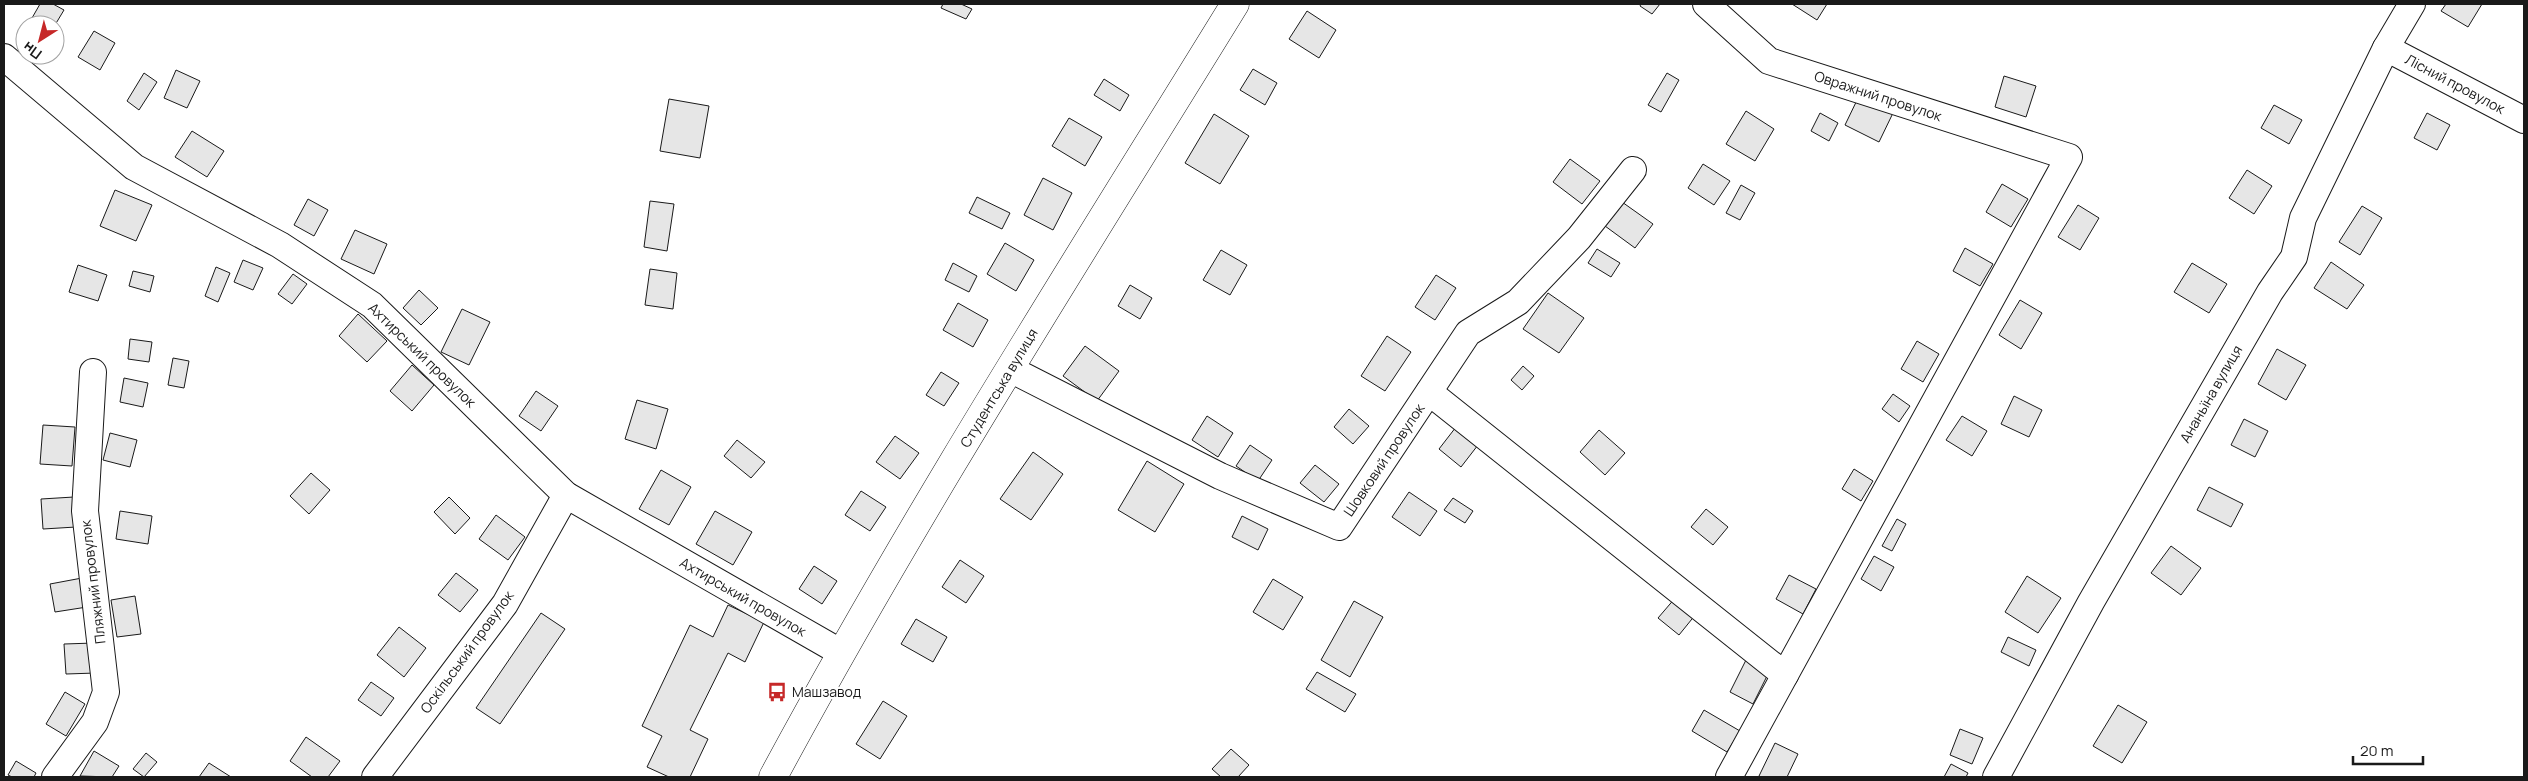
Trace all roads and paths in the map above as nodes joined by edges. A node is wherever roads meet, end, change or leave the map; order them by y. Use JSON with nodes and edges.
{"nodes":[{"id":1,"x":1235,"y":4,"type":"edge"},
{"id":2,"x":1706,"y":4,"type":"edge"},
{"id":3,"x":2412,"y":4,"type":"edge"},
{"id":4,"x":2386,"y":48,"type":"junction"},
{"id":5,"x":4,"y":57,"type":"edge"},
{"id":6,"x":2524,"y":120,"type":"edge"},
{"id":7,"x":1633,"y":170,"type":"dead end"},
{"id":8,"x":1010,"y":370,"type":"junction"},
{"id":9,"x":92,"y":372,"type":"dead end"},
{"id":10,"x":1429,"y":392,"type":"junction"},
{"id":11,"x":566,"y":495,"type":"junction"},
{"id":12,"x":840,"y":652,"type":"junction"},
{"id":13,"x":1785,"y":675,"type":"junction"},
{"id":14,"x":55,"y":777,"type":"edge"},
{"id":15,"x":375,"y":777,"type":"edge"},
{"id":16,"x":773,"y":777,"type":"edge"},
{"id":17,"x":1729,"y":777,"type":"edge"},
{"id":18,"x":1996,"y":777,"type":"edge"}],
"edges":[{"from":1,"to":8,"type":"main road","name":"Студентська вулиця"},
{"from":2,"to":13,"type":"street","name":"Овражний провулок"},
{"from":3,"to":4,"type":"street","name":"Ананьїна вулиця"},
{"from":4,"to":6,"type":"street","name":"Лісний провулок"},
{"from":4,"to":18,"type":"street","name":"Ананьїна вулиця"},
{"from":5,"to":11,"type":"street","name":"Ахтирський провулок"},
{"from":7,"to":10,"type":"street","name":"Шовковий провулок"},
{"from":8,"to":10,"type":"street","name":"Шовковий провулок"},
{"from":8,"to":12,"type":"main road","name":"Студентська вулиця"},
{"from":9,"to":14,"type":"street","name":"Пляжний провулок"},
{"from":10,"to":13,"type":"street"},
{"from":11,"to":12,"type":"street","name":"Ахтирський провулок"},
{"from":11,"to":15,"type":"street","name":"Оскільський провулок"},
{"from":12,"to":16,"type":"main road","name":"Студентська вулиця"},
{"from":13,"to":17,"type":"street"}]}
